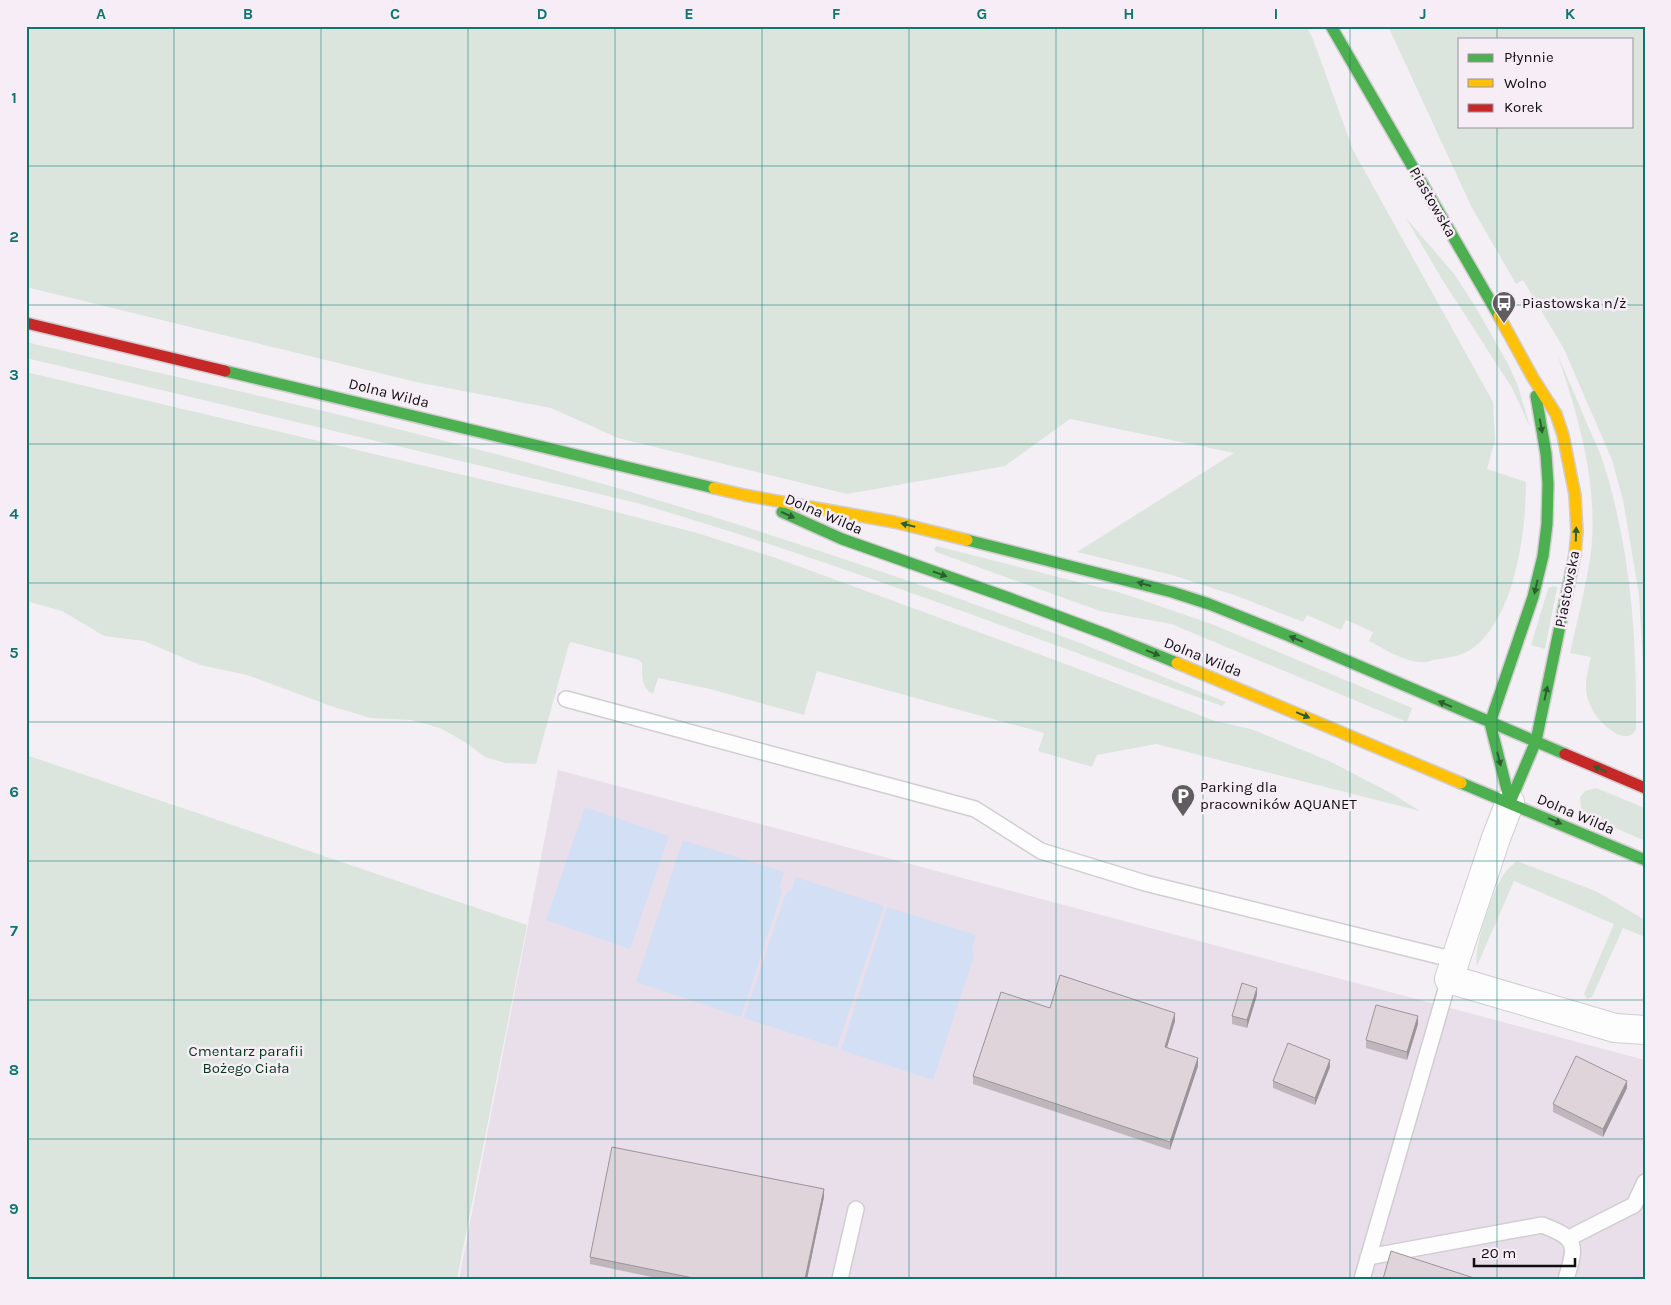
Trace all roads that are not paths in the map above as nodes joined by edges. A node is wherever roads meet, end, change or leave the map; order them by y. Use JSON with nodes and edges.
{"nodes":[{"id":1,"x":1331,"y":26,"type":"edge"},
{"id":2,"x":26,"y":323,"type":"edge"},
{"id":3,"x":1533,"y":378,"type":"junction"},
{"id":4,"x":744,"y":495,"type":"junction"},
{"id":5,"x":566,"y":699,"type":"dead end"},
{"id":6,"x":1490,"y":723,"type":"junction"},
{"id":7,"x":1536,"y":741,"type":"junction"},
{"id":8,"x":1645,"y":788,"type":"edge"},
{"id":9,"x":1510,"y":802,"type":"junction"},
{"id":10,"x":1645,"y":860,"type":"edge"},
{"id":11,"x":1452,"y":970,"type":"junction"},
{"id":12,"x":1645,"y":1030,"type":"edge"},
{"id":13,"x":1645,"y":1182,"type":"edge"},
{"id":14,"x":856,"y":1209,"type":"dead end"},
{"id":15,"x":1569,"y":1238,"type":"junction"},
{"id":16,"x":1368,"y":1257,"type":"junction"},
{"id":17,"x":840,"y":1279,"type":"edge"},
{"id":18,"x":1362,"y":1279,"type":"edge"},
{"id":19,"x":1566,"y":1279,"type":"edge"}],
"edges":[{"from":1,"to":3,"type":"main road","name":"Piastowska"},
{"from":2,"to":4,"type":"main road","name":"Dolna Wilda"},
{"from":3,"to":6,"type":"main road","name":"Piastowska","one_way":true},
{"from":7,"to":3,"type":"main road","name":"Piastowska","one_way":true},
{"from":6,"to":4,"type":"main road","name":"Dolna Wilda","one_way":true},
{"from":4,"to":9,"type":"main road","name":"Dolna Wilda","one_way":true},
{"from":5,"to":11,"type":"lane"},
{"from":6,"to":7,"type":"main road","name":"Dolna Wilda"},
{"from":6,"to":9,"type":"main road","one_way":true},
{"from":8,"to":7,"type":"main road","name":"Dolna Wilda","one_way":true},
{"from":7,"to":9,"type":"main road","name":"Piastowska"},
{"from":9,"to":10,"type":"main road","name":"Dolna Wilda","one_way":true},
{"from":9,"to":11,"type":"street","name":"Piastowska"},
{"from":11,"to":12,"type":"street"},
{"from":11,"to":16,"type":"lane"},
{"from":13,"to":15,"type":"lane"},
{"from":14,"to":17,"type":"lane"},
{"from":15,"to":16,"type":"lane"},
{"from":15,"to":19,"type":"lane"},
{"from":16,"to":18,"type":"lane"}]}
